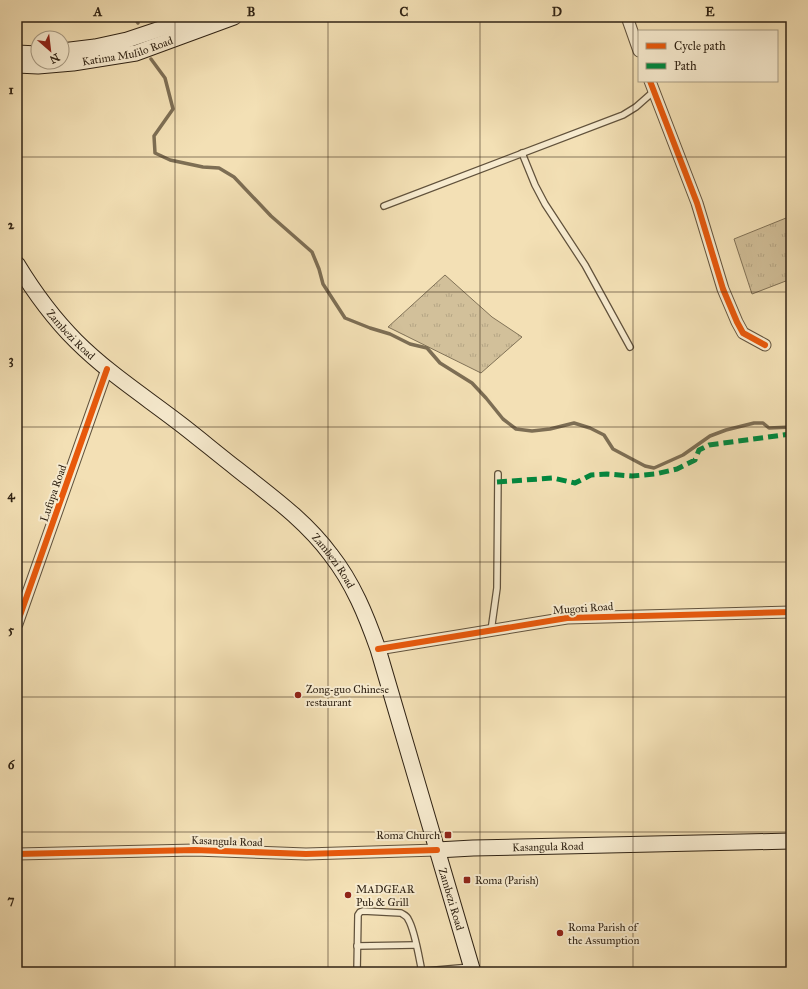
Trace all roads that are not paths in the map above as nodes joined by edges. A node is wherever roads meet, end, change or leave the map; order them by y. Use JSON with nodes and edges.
{"nodes":[{"id":1,"x":196,"y":17,"type":"edge"},
{"id":2,"x":234,"y":17,"type":"edge"},
{"id":3,"x":627,"y":17,"type":"edge"},
{"id":4,"x":638,"y":48,"type":"edge"},
{"id":5,"x":70,"y":50,"type":"edge"},
{"id":6,"x":17,"y":53,"type":"edge"},
{"id":7,"x":30,"y":54,"type":"edge"},
{"id":8,"x":17,"y":65,"type":"edge"},
{"id":9,"x":652,"y":86,"type":"edge"},
{"id":10,"x":522,"y":154,"type":"junction"},
{"id":11,"x":384,"y":206,"type":"dead end"},
{"id":12,"x":17,"y":264,"type":"edge"},
{"id":13,"x":765,"y":345,"type":"dead end"},
{"id":14,"x":630,"y":347,"type":"dead end"},
{"id":15,"x":107,"y":369,"type":"junction"},
{"id":16,"x":498,"y":474,"type":"dead end"},
{"id":17,"x":791,"y":612,"type":"edge"},
{"id":18,"x":17,"y":624,"type":"edge"},
{"id":19,"x":491,"y":631,"type":"junction"},
{"id":20,"x":378,"y":649,"type":"junction"},
{"id":21,"x":791,"y":841,"type":"edge"},
{"id":22,"x":437,"y":850,"type":"junction"},
{"id":23,"x":17,"y":854,"type":"edge"},
{"id":24,"x":415,"y":944,"type":"junction"},
{"id":25,"x":358,"y":946,"type":"junction"},
{"id":26,"x":472,"y":969,"type":"edge"},
{"id":27,"x":357,"y":972,"type":"edge"},
{"id":28,"x":414,"y":972,"type":"edge"},
{"id":29,"x":422,"y":972,"type":"edge"}],
"edges":[{"from":1,"to":5,"type":"main road","name":"Katima Mulilo Road"},
{"from":2,"to":8,"type":"main road","name":"Katima Mulilo Road"},
{"from":3,"to":4,"type":"street"},
{"from":6,"to":7,"type":"main road"},
{"from":9,"to":10,"type":"lane"},
{"from":9,"to":13,"type":"street"},
{"from":10,"to":11,"type":"lane"},
{"from":10,"to":14,"type":"lane"},
{"from":12,"to":15,"type":"main road","name":"Zambezi Road"},
{"from":15,"to":18,"type":"street","name":"Lufupa Road"},
{"from":15,"to":20,"type":"main road","name":"Zambezi Road"},
{"from":16,"to":19,"type":"lane"},
{"from":17,"to":19,"type":"street","name":"Mugoti Road"},
{"from":19,"to":20,"type":"street","name":"Mugoti Road"},
{"from":20,"to":22,"type":"main road","name":"Zambezi Road"},
{"from":21,"to":22,"type":"main road","name":"Kasangula Road"},
{"from":22,"to":23,"type":"street","name":"Kasangula Road"},
{"from":22,"to":26,"type":"main road","name":"Zambezi Road"},
{"from":24,"to":25,"type":"lane"},
{"from":24,"to":25,"type":"lane"},
{"from":24,"to":29,"type":"lane"},
{"from":25,"to":27,"type":"lane"},
{"from":26,"to":29,"type":"lane"},
{"from":28,"to":29,"type":"lane"}]}
